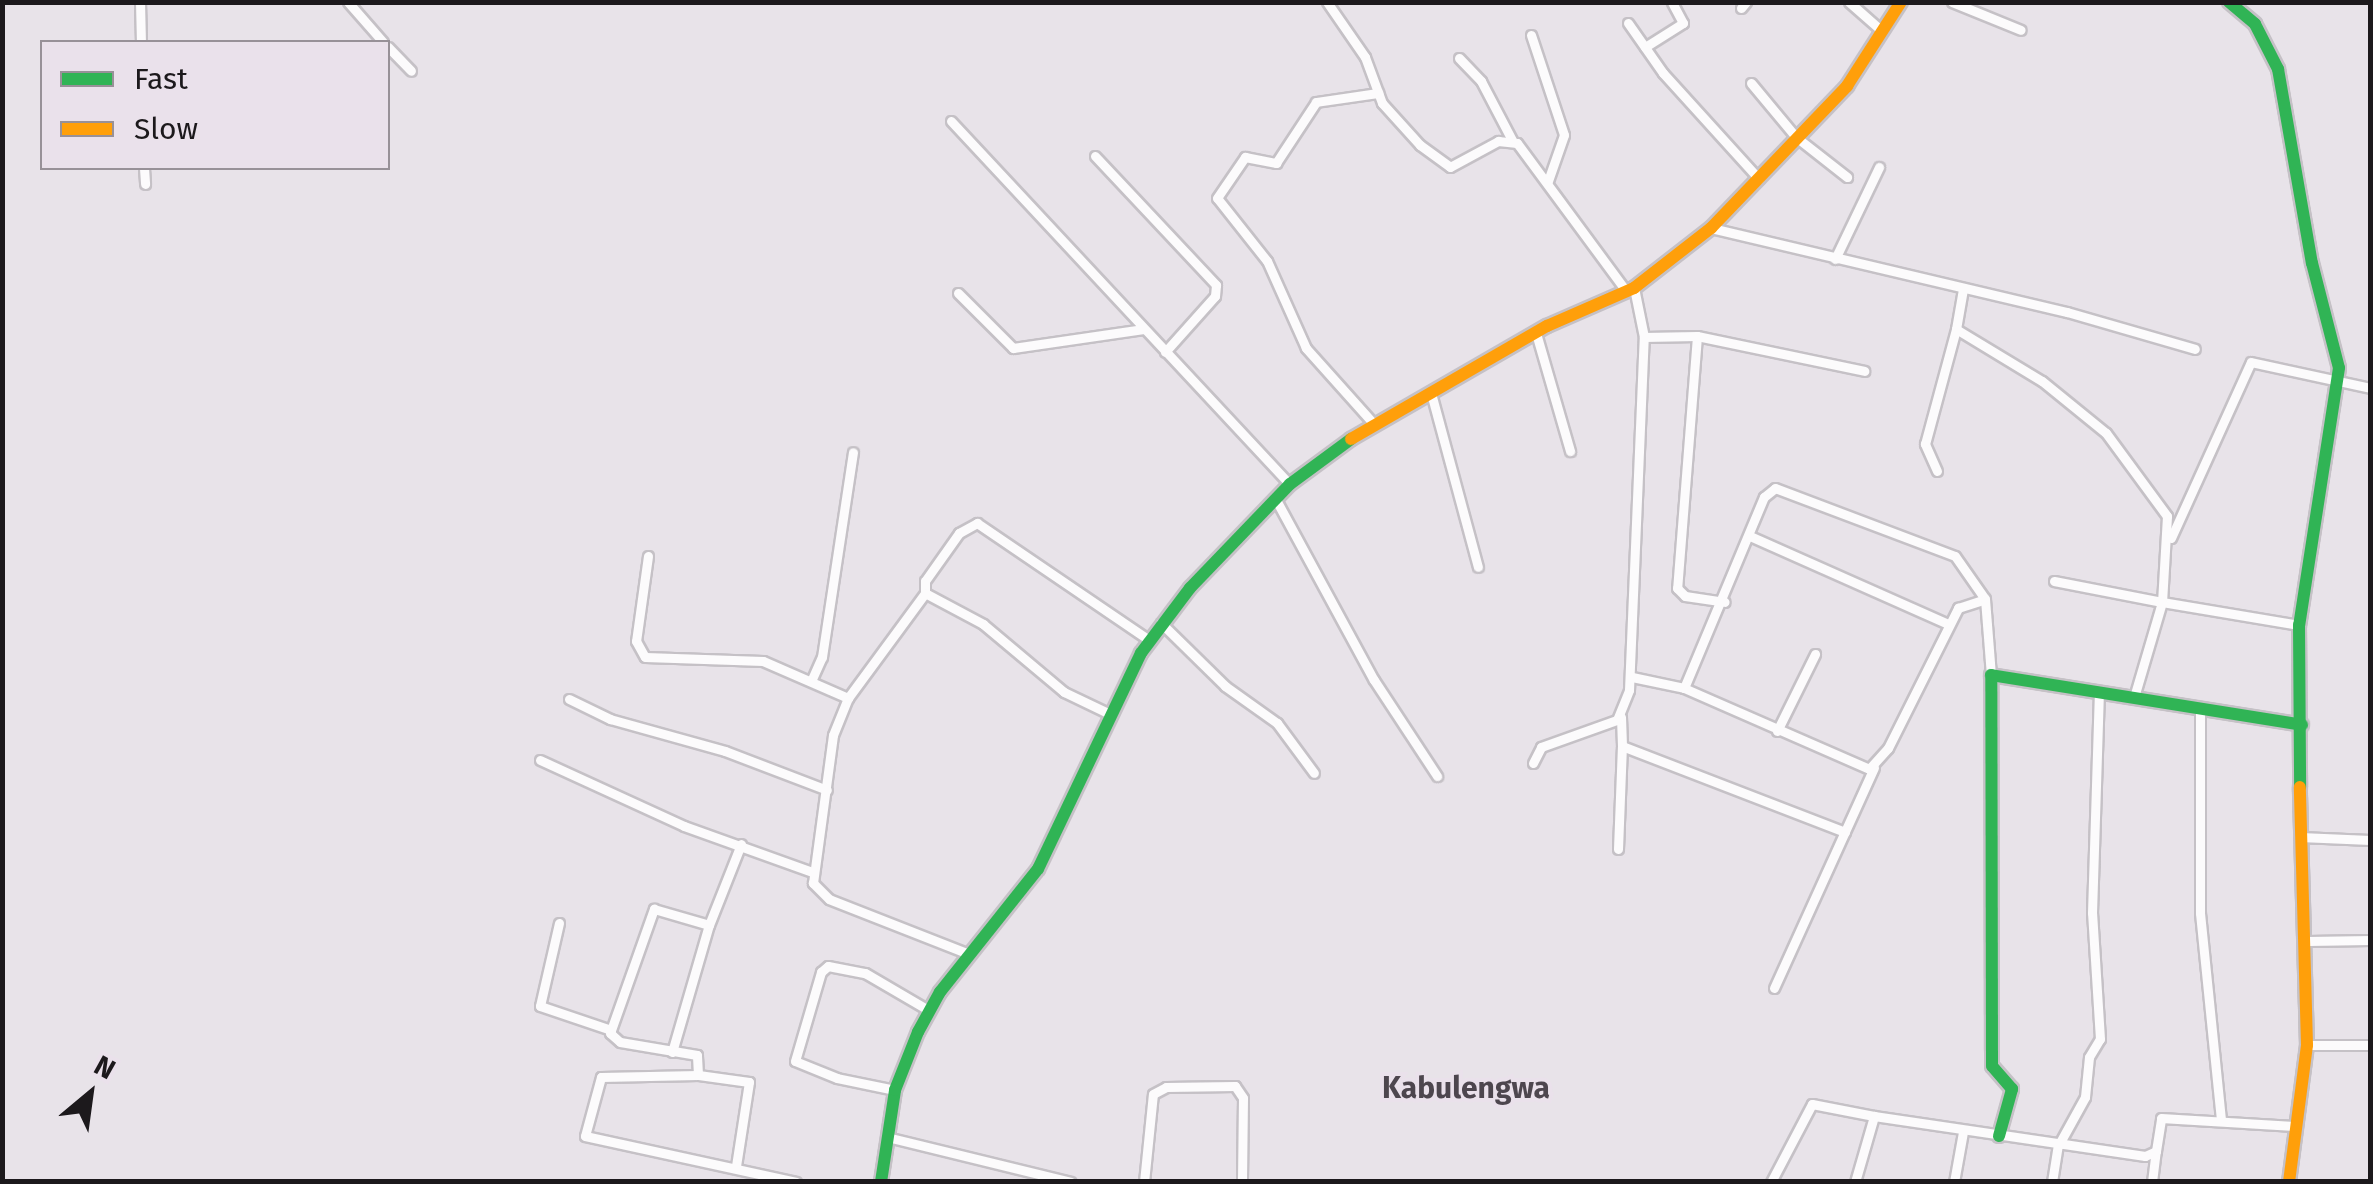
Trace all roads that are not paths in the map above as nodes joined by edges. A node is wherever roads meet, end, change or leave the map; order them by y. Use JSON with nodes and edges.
{"nodes":[{"id":1,"x":140,"y":2,"type":"edge"},
{"id":2,"x":348,"y":2,"type":"edge"},
{"id":3,"x":1327,"y":2,"type":"edge"},
{"id":4,"x":1672,"y":2,"type":"edge"},
{"id":5,"x":1849,"y":2,"type":"edge"},
{"id":6,"x":1902,"y":2,"type":"edge"},
{"id":7,"x":1952,"y":2,"type":"edge"},
{"id":8,"x":2229,"y":2,"type":"edge"},
{"id":9,"x":1628,"y":23,"type":"dead end"},
{"id":10,"x":1882,"y":30,"type":"junction"},
{"id":11,"x":2021,"y":30,"type":"dead end"},
{"id":12,"x":1530,"y":35,"type":"dead end"},
{"id":13,"x":141,"y":40,"type":"edge"},
{"id":14,"x":381,"y":40,"type":"edge"},
{"id":15,"x":1645,"y":47,"type":"junction"},
{"id":16,"x":390,"y":50,"type":"edge"},
{"id":17,"x":1459,"y":58,"type":"dead end"},
{"id":18,"x":411,"y":72,"type":"dead end"},
{"id":19,"x":1751,"y":82,"type":"dead end"},
{"id":20,"x":1378,"y":93,"type":"junction"},
{"id":21,"x":952,"y":121,"type":"dead end"},
{"id":22,"x":1796,"y":138,"type":"junction"},
{"id":23,"x":1512,"y":140,"type":"junction"},
{"id":24,"x":1095,"y":156,"type":"dead end"},
{"id":25,"x":1879,"y":167,"type":"dead end"},
{"id":26,"x":144,"y":170,"type":"edge"},
{"id":27,"x":1848,"y":177,"type":"dead end"},
{"id":28,"x":1758,"y":179,"type":"junction"},
{"id":29,"x":1548,"y":181,"type":"junction"},
{"id":30,"x":145,"y":184,"type":"dead end"},
{"id":31,"x":1711,"y":228,"type":"junction"},
{"id":32,"x":1835,"y":259,"type":"junction"},
{"id":33,"x":1629,"y":288,"type":"junction"},
{"id":34,"x":1964,"y":289,"type":"junction"},
{"id":35,"x":958,"y":293,"type":"dead end"},
{"id":36,"x":1956,"y":329,"type":"junction"},
{"id":37,"x":1144,"y":330,"type":"junction"},
{"id":38,"x":1536,"y":333,"type":"junction"},
{"id":39,"x":1697,"y":336,"type":"junction"},
{"id":40,"x":1644,"y":337,"type":"junction"},
{"id":41,"x":2196,"y":350,"type":"dead end"},
{"id":42,"x":1165,"y":352,"type":"junction"},
{"id":43,"x":1864,"y":371,"type":"dead end"},
{"id":44,"x":2336,"y":377,"type":"junction"},
{"id":45,"x":2370,"y":388,"type":"edge"},
{"id":46,"x":1431,"y":393,"type":"junction"},
{"id":47,"x":1373,"y":424,"type":"junction"},
{"id":48,"x":1570,"y":451,"type":"dead end"},
{"id":49,"x":853,"y":452,"type":"dead end"},
{"id":50,"x":1937,"y":472,"type":"dead end"},
{"id":51,"x":1290,"y":484,"type":"junction"},
{"id":52,"x":1275,"y":498,"type":"junction"},
{"id":53,"x":1752,"y":537,"type":"junction"},
{"id":54,"x":2170,"y":541,"type":"junction"},
{"id":55,"x":648,"y":556,"type":"dead end"},
{"id":56,"x":1478,"y":567,"type":"dead end"},
{"id":57,"x":2054,"y":580,"type":"dead end"},
{"id":58,"x":926,"y":593,"type":"junction"},
{"id":59,"x":1984,"y":599,"type":"junction"},
{"id":60,"x":1725,"y":602,"type":"junction"},
{"id":61,"x":2162,"y":602,"type":"junction"},
{"id":62,"x":1161,"y":623,"type":"junction"},
{"id":63,"x":1948,"y":624,"type":"junction"},
{"id":64,"x":2299,"y":625,"type":"junction"},
{"id":65,"x":1149,"y":640,"type":"junction"},
{"id":66,"x":1815,"y":654,"type":"dead end"},
{"id":67,"x":1991,"y":675,"type":"junction"},
{"id":68,"x":1632,"y":677,"type":"junction"},
{"id":69,"x":812,"y":679,"type":"junction"},
{"id":70,"x":1684,"y":688,"type":"junction"},
{"id":71,"x":2098,"y":691,"type":"junction"},
{"id":72,"x":2135,"y":694,"type":"junction"},
{"id":73,"x":848,"y":698,"type":"junction"},
{"id":74,"x":569,"y":699,"type":"dead end"},
{"id":75,"x":2200,"y":708,"type":"junction"},
{"id":76,"x":1112,"y":715,"type":"junction"},
{"id":77,"x":1621,"y":716,"type":"junction"},
{"id":78,"x":2302,"y":725,"type":"junction"},
{"id":79,"x":1778,"y":730,"type":"junction"},
{"id":80,"x":1622,"y":746,"type":"junction"},
{"id":81,"x":540,"y":760,"type":"dead end"},
{"id":82,"x":1533,"y":763,"type":"dead end"},
{"id":83,"x":1876,"y":766,"type":"junction"},
{"id":84,"x":1314,"y":773,"type":"dead end"},
{"id":85,"x":1437,"y":776,"type":"dead end"},
{"id":86,"x":828,"y":790,"type":"junction"},
{"id":87,"x":1845,"y":832,"type":"junction"},
{"id":88,"x":2300,"y":837,"type":"junction"},
{"id":89,"x":2370,"y":840,"type":"edge"},
{"id":90,"x":741,"y":844,"type":"junction"},
{"id":91,"x":1618,"y":849,"type":"dead end"},
{"id":92,"x":810,"y":871,"type":"junction"},
{"id":93,"x":559,"y":924,"type":"dead end"},
{"id":94,"x":708,"y":925,"type":"junction"},
{"id":95,"x":2370,"y":940,"type":"edge"},
{"id":96,"x":2308,"y":941,"type":"junction"},
{"id":97,"x":969,"y":954,"type":"junction"},
{"id":98,"x":1774,"y":988,"type":"dead end"},
{"id":99,"x":930,"y":1011,"type":"junction"},
{"id":100,"x":611,"y":1030,"type":"junction"},
{"id":101,"x":2307,"y":1044,"type":"junction"},
{"id":102,"x":2370,"y":1045,"type":"edge"},
{"id":103,"x":672,"y":1052,"type":"junction"},
{"id":104,"x":698,"y":1075,"type":"junction"},
{"id":105,"x":895,"y":1090,"type":"junction"},
{"id":106,"x":1874,"y":1116,"type":"junction"},
{"id":107,"x":2221,"y":1118,"type":"junction"},
{"id":108,"x":2294,"y":1126,"type":"junction"},
{"id":109,"x":1963,"y":1132,"type":"junction"},
{"id":110,"x":1999,"y":1136,"type":"junction"},
{"id":111,"x":886,"y":1137,"type":"junction"},
{"id":112,"x":2058,"y":1146,"type":"junction"},
{"id":113,"x":2156,"y":1151,"type":"junction"},
{"id":114,"x":736,"y":1166,"type":"junction"},
{"id":115,"x":796,"y":1182,"type":"edge"},
{"id":116,"x":882,"y":1182,"type":"edge"},
{"id":117,"x":1071,"y":1182,"type":"edge"},
{"id":118,"x":1144,"y":1182,"type":"edge"},
{"id":119,"x":1242,"y":1182,"type":"edge"},
{"id":120,"x":1771,"y":1182,"type":"edge"},
{"id":121,"x":1855,"y":1182,"type":"edge"},
{"id":122,"x":1954,"y":1182,"type":"edge"},
{"id":123,"x":2052,"y":1182,"type":"edge"},
{"id":124,"x":2152,"y":1182,"type":"edge"},
{"id":125,"x":2289,"y":1182,"type":"edge"}],
"edges":[{"from":1,"to":13,"type":"street"},
{"from":2,"to":14,"type":"street"},
{"from":3,"to":20,"type":"street"},
{"from":4,"to":15,"type":"street"},
{"from":5,"to":10,"type":"street"},
{"from":6,"to":10,"type":"street"},
{"from":7,"to":11,"type":"street"},
{"from":8,"to":44,"type":"street"},
{"from":9,"to":15,"type":"street"},
{"from":10,"to":22,"type":"street"},
{"from":12,"to":29,"type":"street"},
{"from":15,"to":28,"type":"street"},
{"from":16,"to":18,"type":"street"},
{"from":17,"to":23,"type":"street"},
{"from":19,"to":22,"type":"street"},
{"from":20,"to":23,"type":"street"},
{"from":20,"to":47,"type":"street"},
{"from":21,"to":37,"type":"street"},
{"from":22,"to":27,"type":"street"},
{"from":22,"to":28,"type":"street"},
{"from":23,"to":29,"type":"street"},
{"from":24,"to":42,"type":"street"},
{"from":25,"to":32,"type":"street"},
{"from":26,"to":30,"type":"street"},
{"from":28,"to":31,"type":"street"},
{"from":29,"to":33,"type":"street"},
{"from":31,"to":32,"type":"street"},
{"from":31,"to":33,"type":"street"},
{"from":32,"to":34,"type":"street"},
{"from":33,"to":38,"type":"street"},
{"from":33,"to":40,"type":"street"},
{"from":34,"to":36,"type":"street"},
{"from":34,"to":41,"type":"street"},
{"from":35,"to":37,"type":"street"},
{"from":36,"to":50,"type":"street"},
{"from":36,"to":54,"type":"street"},
{"from":37,"to":42,"type":"street"},
{"from":38,"to":46,"type":"street"},
{"from":38,"to":48,"type":"street"},
{"from":39,"to":40,"type":"street"},
{"from":39,"to":43,"type":"street"},
{"from":39,"to":60,"type":"street"},
{"from":40,"to":68,"type":"street"},
{"from":42,"to":51,"type":"street"},
{"from":44,"to":45,"type":"street"},
{"from":44,"to":54,"type":"street"},
{"from":44,"to":64,"type":"street"},
{"from":46,"to":47,"type":"street"},
{"from":46,"to":56,"type":"street"},
{"from":47,"to":51,"type":"street"},
{"from":49,"to":69,"type":"street"},
{"from":51,"to":52,"type":"street"},
{"from":52,"to":62,"type":"street"},
{"from":52,"to":85,"type":"street"},
{"from":53,"to":59,"type":"street"},
{"from":53,"to":60,"type":"street"},
{"from":53,"to":63,"type":"street"},
{"from":54,"to":61,"type":"street"},
{"from":55,"to":69,"type":"street"},
{"from":57,"to":61,"type":"street"},
{"from":58,"to":65,"type":"street"},
{"from":58,"to":73,"type":"street"},
{"from":58,"to":76,"type":"street"},
{"from":59,"to":63,"type":"street"},
{"from":59,"to":67,"type":"street"},
{"from":60,"to":70,"type":"street"},
{"from":61,"to":64,"type":"street"},
{"from":61,"to":72,"type":"street"},
{"from":62,"to":65,"type":"street"},
{"from":62,"to":84,"type":"street"},
{"from":63,"to":83,"type":"street"},
{"from":64,"to":78,"type":"street"},
{"from":65,"to":76,"type":"street"},
{"from":66,"to":79,"type":"street"},
{"from":67,"to":71,"type":"street"},
{"from":67,"to":110,"type":"street"},
{"from":68,"to":70,"type":"street"},
{"from":68,"to":77,"type":"street"},
{"from":69,"to":73,"type":"street"},
{"from":70,"to":79,"type":"street"},
{"from":71,"to":72,"type":"street"},
{"from":71,"to":112,"type":"street"},
{"from":72,"to":75,"type":"street"},
{"from":73,"to":86,"type":"street"},
{"from":74,"to":86,"type":"street"},
{"from":75,"to":78,"type":"street"},
{"from":75,"to":107,"type":"street"},
{"from":76,"to":97,"type":"street"},
{"from":77,"to":80,"type":"street"},
{"from":77,"to":82,"type":"street"},
{"from":78,"to":88,"type":"street"},
{"from":79,"to":83,"type":"street"},
{"from":80,"to":87,"type":"street"},
{"from":80,"to":91,"type":"street"},
{"from":81,"to":90,"type":"street"},
{"from":83,"to":87,"type":"street"},
{"from":86,"to":92,"type":"street"},
{"from":87,"to":98,"type":"street"},
{"from":88,"to":89,"type":"street"},
{"from":88,"to":96,"type":"street"},
{"from":90,"to":92,"type":"street"},
{"from":90,"to":94,"type":"street"},
{"from":92,"to":97,"type":"street"},
{"from":93,"to":100,"type":"street"},
{"from":94,"to":100,"type":"street"},
{"from":94,"to":103,"type":"street"},
{"from":95,"to":96,"type":"street"},
{"from":96,"to":101,"type":"street"},
{"from":97,"to":99,"type":"street"},
{"from":99,"to":105,"type":"street"},
{"from":99,"to":105,"type":"street"},
{"from":100,"to":103,"type":"street"},
{"from":101,"to":102,"type":"street"},
{"from":101,"to":108,"type":"street"},
{"from":103,"to":104,"type":"street"},
{"from":104,"to":114,"type":"street"},
{"from":104,"to":114,"type":"street"},
{"from":105,"to":111,"type":"street"},
{"from":106,"to":109,"type":"street"},
{"from":106,"to":120,"type":"street"},
{"from":106,"to":121,"type":"street"},
{"from":107,"to":108,"type":"street"},
{"from":107,"to":113,"type":"street"},
{"from":108,"to":125,"type":"street"},
{"from":109,"to":110,"type":"street"},
{"from":109,"to":122,"type":"street"},
{"from":110,"to":112,"type":"street"},
{"from":111,"to":116,"type":"street"},
{"from":111,"to":117,"type":"street"},
{"from":112,"to":113,"type":"street"},
{"from":112,"to":123,"type":"street"},
{"from":113,"to":124,"type":"street"},
{"from":114,"to":115,"type":"street"},
{"from":118,"to":119,"type":"street"}]}
